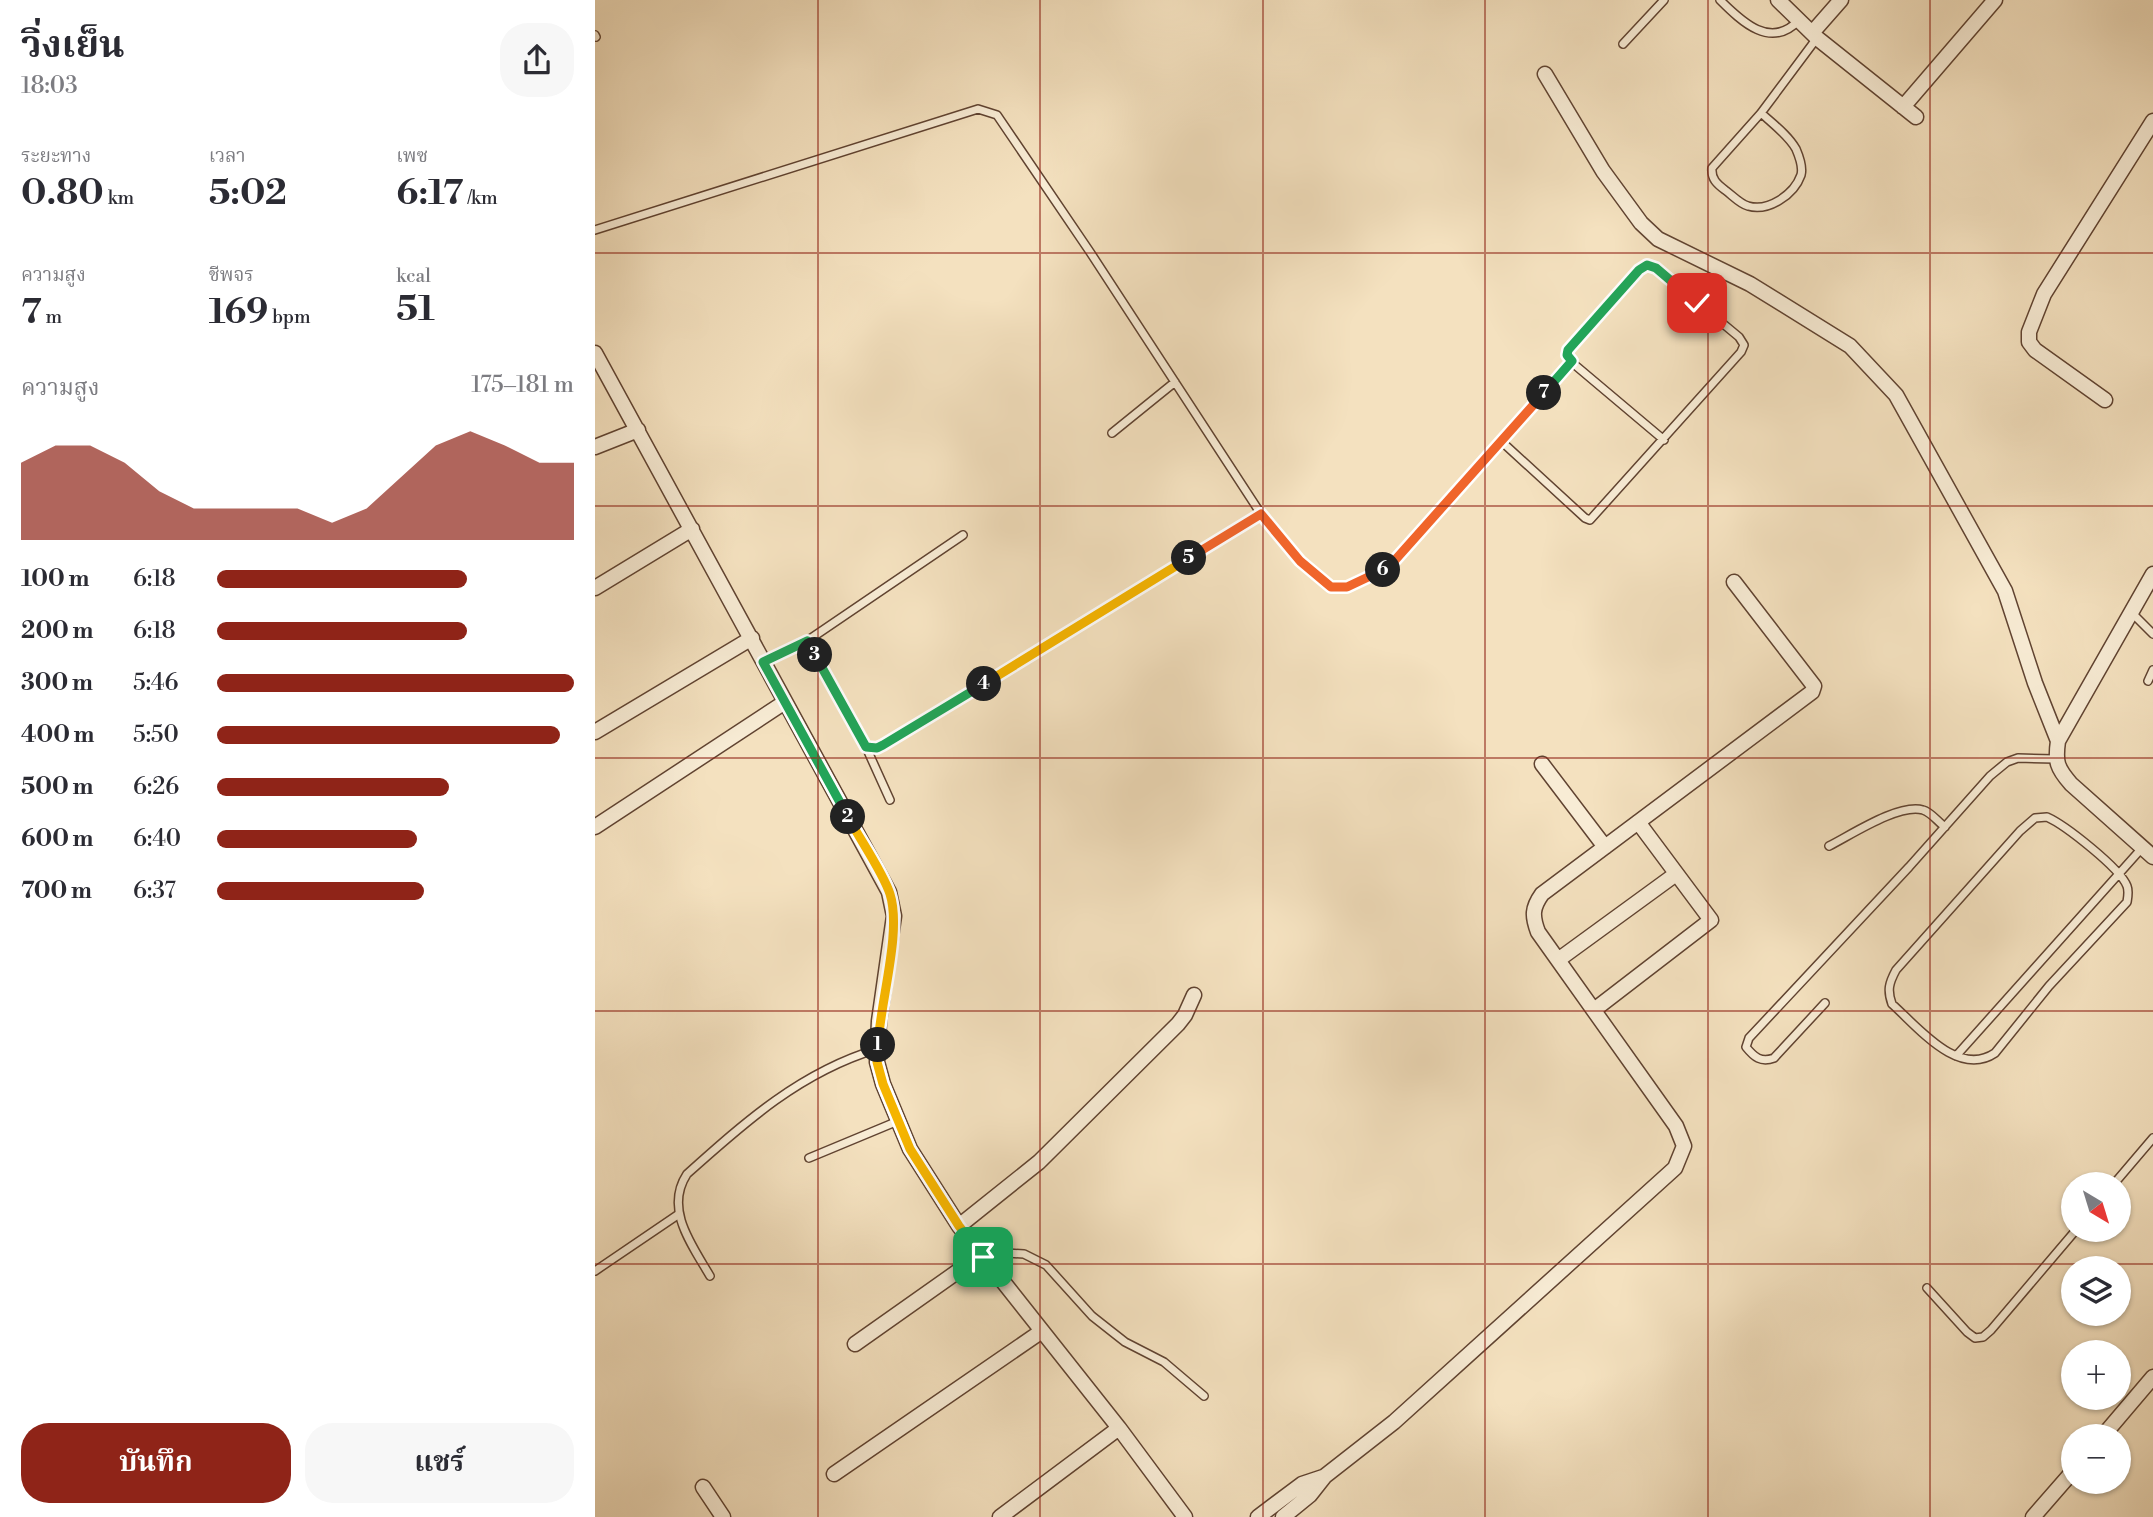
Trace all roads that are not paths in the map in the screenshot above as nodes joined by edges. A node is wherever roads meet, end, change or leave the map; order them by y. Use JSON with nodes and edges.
{"nodes":[{"id":1,"x":1664,"y":0,"type":"edge"},
{"id":2,"x":1720,"y":0,"type":"edge"},
{"id":3,"x":1778,"y":0,"type":"edge"},
{"id":4,"x":1841,"y":0,"type":"edge"},
{"id":5,"x":1995,"y":0,"type":"edge"},
{"id":6,"x":1799,"y":20,"type":"junction"},
{"id":7,"x":1814,"y":35,"type":"junction"},
{"id":8,"x":1623,"y":44,"type":"dead end"},
{"id":9,"x":1545,"y":74,"type":"dead end"},
{"id":10,"x":1903,"y":107,"type":"junction"},
{"id":11,"x":1761,"y":113,"type":"junction"},
{"id":12,"x":1916,"y":117,"type":"dead end"},
{"id":13,"x":2153,"y":121,"type":"edge"},
{"id":14,"x":595,"y":230,"type":"edge"},
{"id":15,"x":595,"y":353,"type":"edge"},
{"id":16,"x":1572,"y":361,"type":"junction"},
{"id":17,"x":1175,"y":382,"type":"junction"},
{"id":18,"x":2105,"y":400,"type":"dead end"},
{"id":19,"x":638,"y":430,"type":"junction"},
{"id":20,"x":1112,"y":433,"type":"dead end"},
{"id":21,"x":1664,"y":440,"type":"junction"},
{"id":22,"x":1501,"y":441,"type":"junction"},
{"id":23,"x":595,"y":447,"type":"edge"},
{"id":24,"x":1261,"y":514,"type":"junction"},
{"id":25,"x":692,"y":529,"type":"junction"},
{"id":26,"x":963,"y":535,"type":"dead end"},
{"id":27,"x":2153,"y":574,"type":"edge"},
{"id":28,"x":1734,"y":582,"type":"dead end"},
{"id":29,"x":595,"y":588,"type":"edge"},
{"id":30,"x":2139,"y":598,"type":"junction"},
{"id":31,"x":2153,"y":607,"type":"edge"},
{"id":32,"x":2132,"y":613,"type":"junction"},
{"id":33,"x":2153,"y":634,"type":"edge"},
{"id":34,"x":752,"y":638,"type":"junction"},
{"id":35,"x":807,"y":641,"type":"junction"},
{"id":36,"x":763,"y":662,"type":"junction"},
{"id":37,"x":2153,"y":670,"type":"edge"},
{"id":38,"x":2148,"y":681,"type":"dead end"},
{"id":39,"x":785,"y":702,"type":"junction"},
{"id":40,"x":595,"y":732,"type":"edge"},
{"id":41,"x":2058,"y":741,"type":"junction"},
{"id":42,"x":866,"y":747,"type":"junction"},
{"id":43,"x":2055,"y":759,"type":"junction"},
{"id":44,"x":1542,"y":764,"type":"dead end"},
{"id":45,"x":890,"y":800,"type":"dead end"},
{"id":46,"x":1637,"y":822,"type":"junction"},
{"id":47,"x":595,"y":827,"type":"edge"},
{"id":48,"x":1945,"y":827,"type":"junction"},
{"id":49,"x":1605,"y":846,"type":"junction"},
{"id":50,"x":1829,"y":846,"type":"dead end"},
{"id":51,"x":2147,"y":853,"type":"edge"},
{"id":52,"x":2119,"y":872,"type":"junction"},
{"id":53,"x":1676,"y":874,"type":"junction"},
{"id":54,"x":1558,"y":960,"type":"junction"},
{"id":55,"x":1193,"y":995,"type":"dead end"},
{"id":56,"x":1825,"y":1003,"type":"dead end"},
{"id":57,"x":1594,"y":1010,"type":"junction"},
{"id":58,"x":878,"y":1049,"type":"junction"},
{"id":59,"x":1955,"y":1056,"type":"junction"},
{"id":60,"x":898,"y":1121,"type":"junction"},
{"id":61,"x":2153,"y":1138,"type":"edge"},
{"id":62,"x":809,"y":1158,"type":"dead end"},
{"id":63,"x":2124,"y":1172,"type":"edge"},
{"id":64,"x":680,"y":1214,"type":"junction"},
{"id":65,"x":959,"y":1226,"type":"junction"},
{"id":66,"x":2066,"y":1242,"type":"edge"},
{"id":67,"x":982,"y":1256,"type":"junction"},
{"id":68,"x":595,"y":1270,"type":"edge"},
{"id":69,"x":710,"y":1276,"type":"dead end"},
{"id":70,"x":1927,"y":1288,"type":"dead end"},
{"id":71,"x":1042,"y":1331,"type":"junction"},
{"id":72,"x":855,"y":1344,"type":"dead end"},
{"id":73,"x":2153,"y":1377,"type":"edge"},
{"id":74,"x":1205,"y":1396,"type":"dead end"},
{"id":75,"x":2113,"y":1424,"type":"edge"},
{"id":76,"x":1119,"y":1428,"type":"junction"},
{"id":77,"x":834,"y":1474,"type":"dead end"},
{"id":78,"x":1325,"y":1476,"type":"junction"},
{"id":79,"x":2061,"y":1484,"type":"edge"},
{"id":80,"x":703,"y":1487,"type":"dead end"},
{"id":81,"x":723,"y":1517,"type":"edge"},
{"id":82,"x":1000,"y":1517,"type":"edge"},
{"id":83,"x":1185,"y":1517,"type":"edge"},
{"id":84,"x":1258,"y":1517,"type":"edge"},
{"id":85,"x":1283,"y":1517,"type":"edge"},
{"id":86,"x":2033,"y":1517,"type":"edge"}],
"edges":[{"from":1,"to":8,"type":"lane"},
{"from":2,"to":6,"type":"lane"},
{"from":3,"to":6,"type":"street"},
{"from":4,"to":7,"type":"street"},
{"from":5,"to":10,"type":"street"},
{"from":6,"to":7,"type":"street"},
{"from":7,"to":10,"type":"street"},
{"from":7,"to":11,"type":"lane"},
{"from":9,"to":41,"type":"street"},
{"from":10,"to":12,"type":"street"},
{"from":11,"to":11,"type":"lane"},
{"from":13,"to":18,"type":"street"},
{"from":14,"to":17,"type":"lane"},
{"from":15,"to":19,"type":"street"},
{"from":16,"to":21,"type":"lane"},
{"from":16,"to":21,"type":"lane"},
{"from":16,"to":22,"type":"lane"},
{"from":17,"to":20,"type":"lane"},
{"from":17,"to":24,"type":"lane"},
{"from":19,"to":23,"type":"street"},
{"from":19,"to":25,"type":"street"},
{"from":21,"to":22,"type":"lane"},
{"from":22,"to":24,"type":"lane"},
{"from":24,"to":42,"type":"lane"},
{"from":25,"to":29,"type":"street"},
{"from":25,"to":34,"type":"street"},
{"from":26,"to":35,"type":"lane"},
{"from":27,"to":30,"type":"street"},
{"from":28,"to":46,"type":"street"},
{"from":30,"to":31,"type":"street"},
{"from":30,"to":32,"type":"street"},
{"from":32,"to":33,"type":"lane"},
{"from":32,"to":41,"type":"street"},
{"from":34,"to":36,"type":"street"},
{"from":34,"to":40,"type":"street"},
{"from":35,"to":36,"type":"lane"},
{"from":35,"to":42,"type":"lane"},
{"from":36,"to":39,"type":"street"},
{"from":37,"to":38,"type":"lane"},
{"from":39,"to":47,"type":"street"},
{"from":39,"to":58,"type":"street"},
{"from":41,"to":43,"type":"street"},
{"from":42,"to":45,"type":"lane"},
{"from":43,"to":48,"type":"lane"},
{"from":43,"to":51,"type":"street"},
{"from":44,"to":49,"type":"street"},
{"from":46,"to":49,"type":"street"},
{"from":46,"to":53,"type":"street"},
{"from":48,"to":50,"type":"lane"},
{"from":48,"to":56,"type":"lane"},
{"from":49,"to":54,"type":"street"},
{"from":51,"to":52,"type":"lane"},
{"from":52,"to":59,"type":"lane"},
{"from":52,"to":59,"type":"lane"},
{"from":52,"to":59,"type":"lane"},
{"from":53,"to":54,"type":"street"},
{"from":53,"to":57,"type":"street"},
{"from":54,"to":57,"type":"street"},
{"from":55,"to":65,"type":"street"},
{"from":57,"to":78,"type":"street"},
{"from":58,"to":60,"type":"street"},
{"from":58,"to":64,"type":"lane"},
{"from":60,"to":62,"type":"lane"},
{"from":60,"to":65,"type":"street"},
{"from":61,"to":63,"type":"lane"},
{"from":64,"to":68,"type":"lane"},
{"from":64,"to":69,"type":"lane"},
{"from":65,"to":67,"type":"street"},
{"from":66,"to":70,"type":"lane"},
{"from":67,"to":71,"type":"street"},
{"from":67,"to":72,"type":"street"},
{"from":67,"to":74,"type":"lane"},
{"from":71,"to":76,"type":"street"},
{"from":71,"to":77,"type":"street"},
{"from":73,"to":75,"type":"street"},
{"from":76,"to":82,"type":"street"},
{"from":76,"to":83,"type":"street"},
{"from":78,"to":84,"type":"street"},
{"from":78,"to":85,"type":"street"},
{"from":79,"to":86,"type":"street"},
{"from":80,"to":81,"type":"street"}]}
